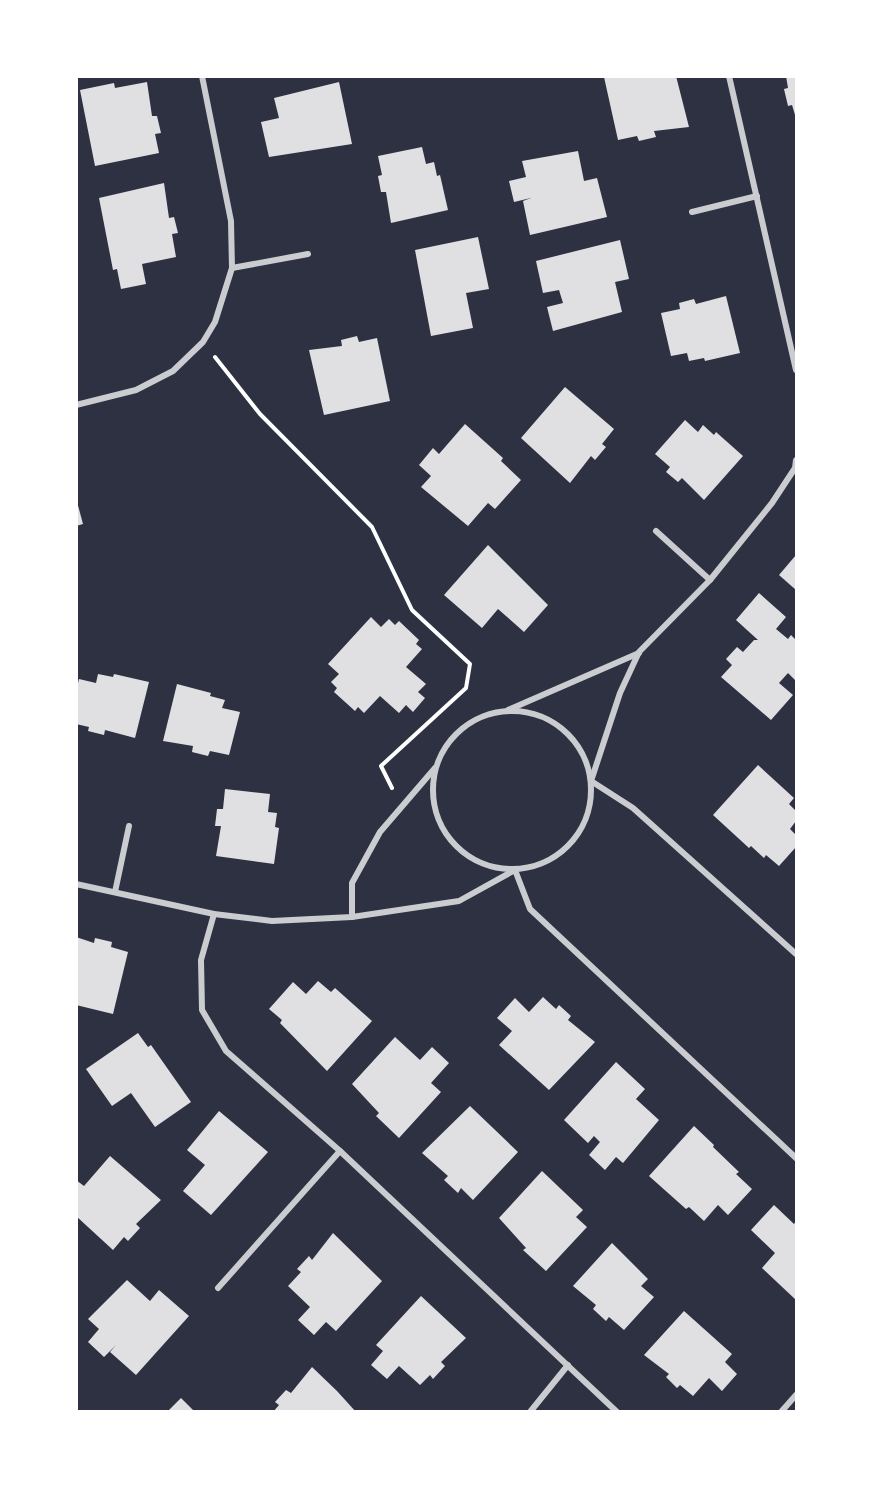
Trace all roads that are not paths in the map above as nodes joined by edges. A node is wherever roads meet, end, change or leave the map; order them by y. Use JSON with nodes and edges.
{"nodes":[{"id":1,"x":202,"y":76,"type":"edge"},
{"id":2,"x":729,"y":76,"type":"edge"},
{"id":3,"x":757,"y":196,"type":"junction"},
{"id":4,"x":692,"y":212,"type":"dead end"},
{"id":5,"x":308,"y":254,"type":"dead end"},
{"id":6,"x":232,"y":267,"type":"junction"},
{"id":7,"x":796,"y":370,"type":"edge"},
{"id":8,"x":76,"y":405,"type":"edge"},
{"id":9,"x":796,"y":460,"type":"edge"},
{"id":10,"x":656,"y":531,"type":"dead end"},
{"id":11,"x":710,"y":580,"type":"junction"},
{"id":12,"x":639,"y":652,"type":"junction"},
{"id":13,"x":507,"y":711,"type":"junction"},
{"id":14,"x":435,"y":768,"type":"junction"},
{"id":15,"x":591,"y":781,"type":"junction"},
{"id":16,"x":129,"y":826,"type":"dead end"},
{"id":17,"x":515,"y":870,"type":"junction"},
{"id":18,"x":76,"y":884,"type":"edge"},
{"id":19,"x":115,"y":892,"type":"junction"},
{"id":20,"x":213,"y":914,"type":"junction"},
{"id":21,"x":352,"y":917,"type":"junction"},
{"id":22,"x":796,"y":954,"type":"edge"},
{"id":23,"x":340,"y":1150,"type":"junction"},
{"id":24,"x":796,"y":1158,"type":"edge"},
{"id":25,"x":218,"y":1288,"type":"dead end"},
{"id":26,"x":568,"y":1365,"type":"junction"},
{"id":27,"x":796,"y":1395,"type":"edge"},
{"id":28,"x":530,"y":1412,"type":"edge"},
{"id":29,"x":617,"y":1412,"type":"edge"},
{"id":30,"x":781,"y":1412,"type":"edge"}],
"edges":[{"from":1,"to":6,"type":"street"},
{"from":2,"to":3,"type":"street"},
{"from":3,"to":4,"type":"street"},
{"from":3,"to":7,"type":"street"},
{"from":5,"to":6,"type":"street"},
{"from":6,"to":8,"type":"street"},
{"from":9,"to":11,"type":"street"},
{"from":10,"to":11,"type":"street"},
{"from":11,"to":12,"type":"street"},
{"from":12,"to":13,"type":"street"},
{"from":12,"to":15,"type":"street"},
{"from":13,"to":14,"type":"street"},
{"from":13,"to":15,"type":"street"},
{"from":14,"to":17,"type":"street"},
{"from":14,"to":21,"type":"street"},
{"from":15,"to":17,"type":"street"},
{"from":15,"to":22,"type":"street"},
{"from":16,"to":19,"type":"street"},
{"from":17,"to":21,"type":"street"},
{"from":17,"to":24,"type":"street"},
{"from":18,"to":19,"type":"street"},
{"from":19,"to":20,"type":"street"},
{"from":20,"to":21,"type":"street"},
{"from":20,"to":23,"type":"street"},
{"from":23,"to":25,"type":"street"},
{"from":23,"to":26,"type":"street"},
{"from":26,"to":28,"type":"street"},
{"from":26,"to":29,"type":"street"},
{"from":27,"to":30,"type":"street"}]}
